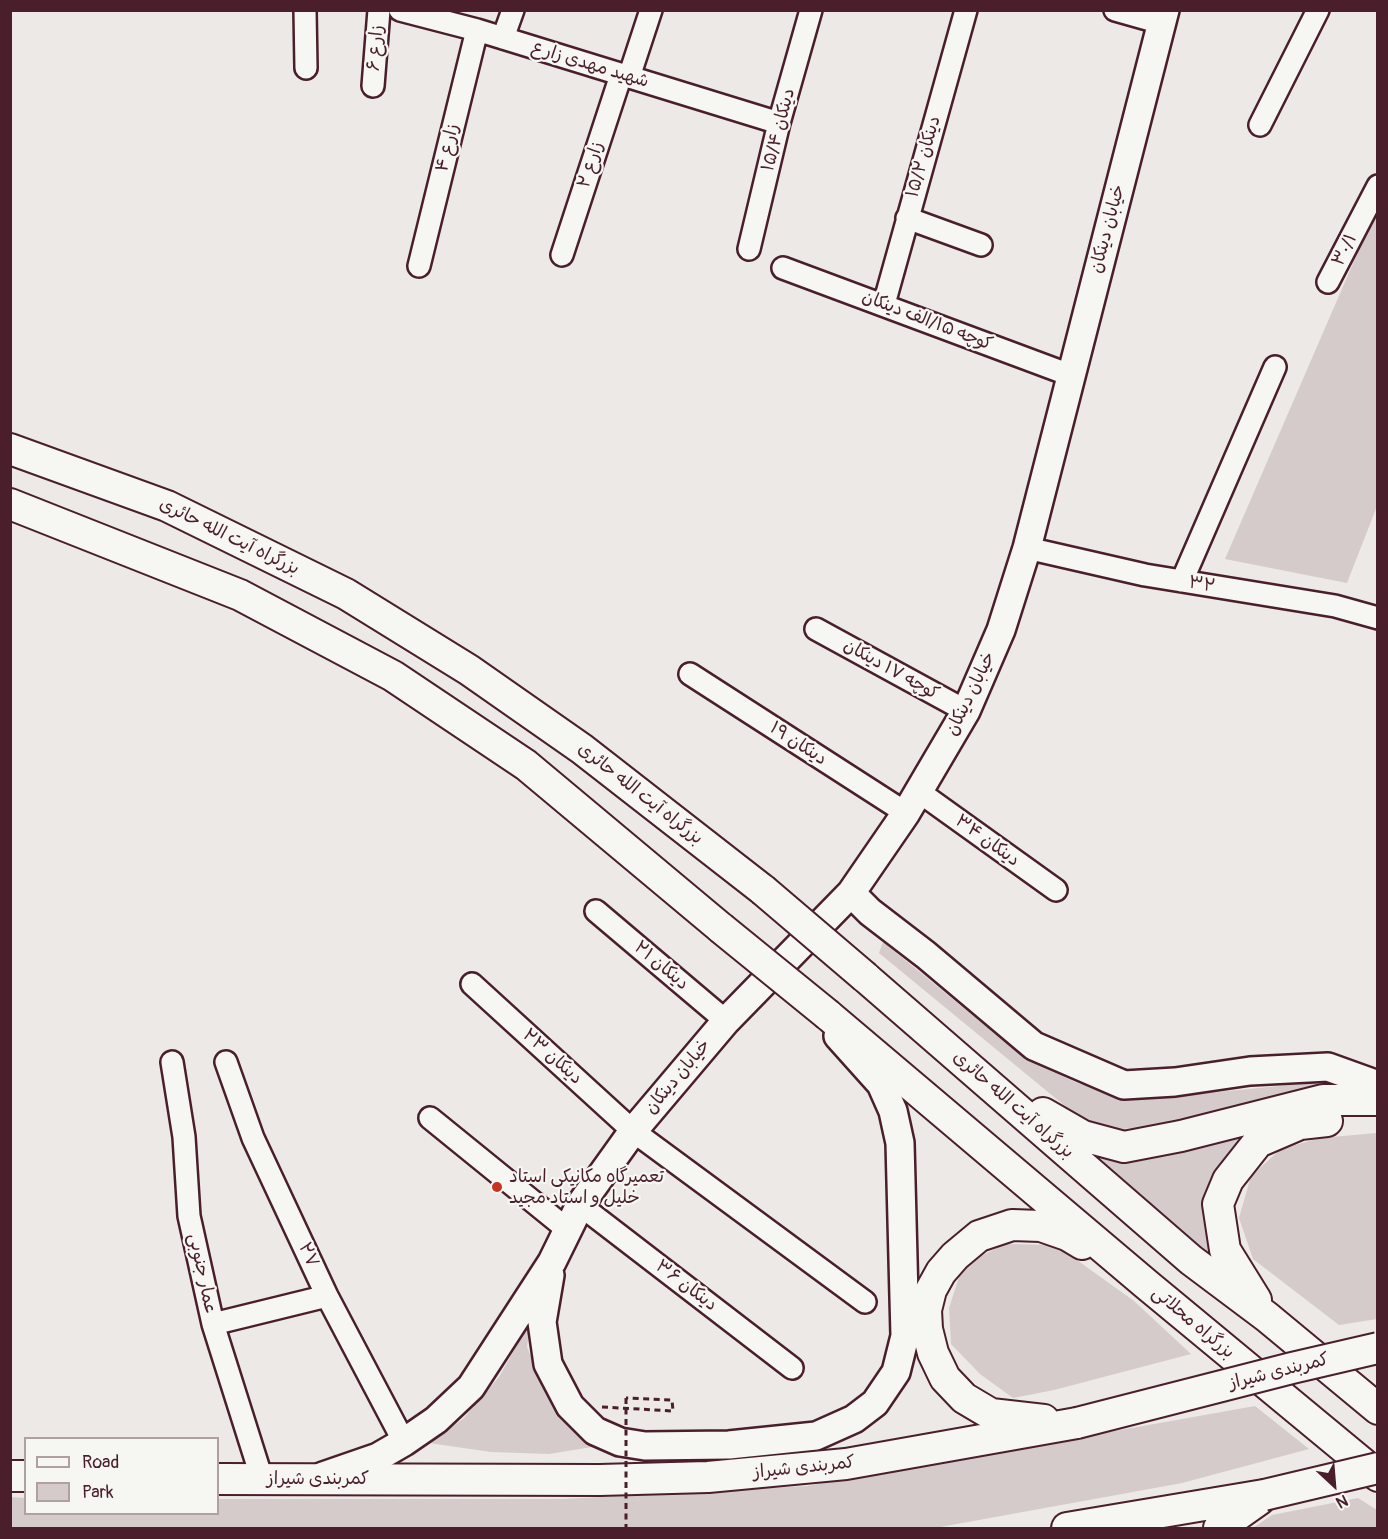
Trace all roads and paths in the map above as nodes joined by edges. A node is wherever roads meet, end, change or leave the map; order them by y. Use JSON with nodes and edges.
{"nodes":[{"id":1,"x":305,"y":10,"type":"edge"},
{"id":2,"x":379,"y":10,"type":"edge"},
{"id":3,"x":400,"y":10,"type":"edge"},
{"id":4,"x":513,"y":10,"type":"edge"},
{"id":5,"x":651,"y":10,"type":"edge"},
{"id":6,"x":811,"y":10,"type":"edge"},
{"id":7,"x":966,"y":10,"type":"edge"},
{"id":8,"x":1115,"y":10,"type":"edge"},
{"id":9,"x":1318,"y":10,"type":"edge"},
{"id":10,"x":1163,"y":17,"type":"edge"},
{"id":11,"x":477,"y":30,"type":"junction"},
{"id":12,"x":503,"y":38,"type":"junction"},
{"id":13,"x":306,"y":68,"type":"dead end"},
{"id":14,"x":625,"y":76,"type":"junction"},
{"id":15,"x":373,"y":86,"type":"dead end"},
{"id":16,"x":779,"y":123,"type":"junction"},
{"id":17,"x":1260,"y":124,"type":"dead end"},
{"id":18,"x":1377,"y":186,"type":"edge"},
{"id":19,"x":907,"y":218,"type":"junction"},
{"id":20,"x":981,"y":245,"type":"dead end"},
{"id":21,"x":749,"y":249,"type":"dead end"},
{"id":22,"x":562,"y":255,"type":"dead end"},
{"id":23,"x":419,"y":266,"type":"dead end"},
{"id":24,"x":783,"y":268,"type":"dead end"},
{"id":25,"x":1328,"y":282,"type":"dead end"},
{"id":26,"x":884,"y":304,"type":"junction"},
{"id":27,"x":1275,"y":367,"type":"dead end"},
{"id":28,"x":1070,"y":375,"type":"junction"},
{"id":29,"x":10,"y":449,"type":"edge"},
{"id":30,"x":10,"y":504,"type":"edge"},
{"id":31,"x":1027,"y":548,"type":"junction"},
{"id":32,"x":1182,"y":581,"type":"junction"},
{"id":33,"x":1377,"y":618,"type":"edge"},
{"id":34,"x":816,"y":629,"type":"dead end"},
{"id":35,"x":690,"y":674,"type":"dead end"},
{"id":36,"x":966,"y":711,"type":"junction"},
{"id":37,"x":912,"y":802,"type":"junction"},
{"id":38,"x":1056,"y":890,"type":"dead end"},
{"id":39,"x":851,"y":893,"type":"junction"},
{"id":40,"x":596,"y":911,"type":"dead end"},
{"id":41,"x":786,"y":980,"type":"junction"},
{"id":42,"x":472,"y":984,"type":"dead end"},
{"id":43,"x":726,"y":1021,"type":"junction"},
{"id":44,"x":172,"y":1062,"type":"dead end"},
{"id":45,"x":226,"y":1062,"type":"dead end"},
{"id":46,"x":983,"y":1078,"type":"junction"},
{"id":47,"x":1377,"y":1085,"type":"edge"},
{"id":48,"x":1377,"y":1101,"type":"edge"},
{"id":49,"x":430,"y":1118,"type":"dead end"},
{"id":50,"x":1377,"y":1118,"type":"edge"},
{"id":51,"x":633,"y":1131,"type":"junction"},
{"id":52,"x":580,"y":1205,"type":"junction"},
{"id":53,"x":568,"y":1230,"type":"junction"},
{"id":54,"x":552,"y":1262,"type":"junction"},
{"id":55,"x":1146,"y":1284,"type":"junction"},
{"id":56,"x":327,"y":1296,"type":"junction"},
{"id":57,"x":865,"y":1302,"type":"dead end"},
{"id":58,"x":1267,"y":1317,"type":"junction"},
{"id":59,"x":213,"y":1324,"type":"junction"},
{"id":60,"x":1377,"y":1348,"type":"edge"},
{"id":61,"x":792,"y":1368,"type":"dead end"},
{"id":62,"x":570,"y":1406,"type":"junction"},
{"id":63,"x":1377,"y":1409,"type":"edge"},
{"id":64,"x":1077,"y":1423,"type":"junction"},
{"id":65,"x":404,"y":1442,"type":"junction"},
{"id":66,"x":1377,"y":1468,"type":"edge"},
{"id":67,"x":1377,"y":1476,"type":"edge"},
{"id":68,"x":219,"y":1479,"type":"edge"},
{"id":69,"x":262,"y":1479,"type":"junction"},
{"id":70,"x":314,"y":1480,"type":"junction"},
{"id":71,"x":1264,"y":1495,"type":"junction"},
{"id":72,"x":626,"y":1528,"type":"edge"},
{"id":73,"x":1067,"y":1528,"type":"edge"},
{"id":74,"x":1219,"y":1528,"type":"edge"}],
"edges":[{"from":1,"to":13,"type":"street"},
{"from":2,"to":15,"type":"street","name":"۶ زارع"},
{"from":3,"to":11,"type":"street","name":"شهید مهدی زارع"},
{"from":4,"to":12,"type":"street"},
{"from":5,"to":14,"type":"street","name":"۲ زارع"},
{"from":6,"to":16,"type":"street","name":"۱۵/۴ دینکان"},
{"from":7,"to":19,"type":"street","name":"۱۵/۲ دینکان"},
{"from":8,"to":10,"type":"street"},
{"from":9,"to":17,"type":"street"},
{"from":10,"to":28,"type":"main road","name":"خیابان دینکان"},
{"from":11,"to":12,"type":"street","name":"شهید مهدی زارع"},
{"from":11,"to":23,"type":"street","name":"۴ زارع"},
{"from":12,"to":14,"type":"street","name":"شهید مهدی زارع"},
{"from":14,"to":16,"type":"street","name":"شهید مهدی زارع"},
{"from":14,"to":22,"type":"street","name":"۲ زارع"},
{"from":16,"to":21,"type":"street","name":"۱۵/۴ دینکان"},
{"from":18,"to":25,"type":"street","name":"۳۰/۱"},
{"from":19,"to":20,"type":"street"},
{"from":19,"to":26,"type":"street","name":"۱۵/۲ دینکان"},
{"from":24,"to":26,"type":"street","name":"کوچه ۱۵/الف دینکان"},
{"from":26,"to":28,"type":"street","name":"کوچه ۱۵/الف دینکان"},
{"from":27,"to":32,"type":"street"},
{"from":28,"to":31,"type":"main road","name":"خیابان دینکان"},
{"from":29,"to":46,"type":"highway","name":"بزرگراه آیت الله حائری","bridge":true},
{"from":30,"to":41,"type":"highway","bridge":true},
{"from":31,"to":32,"type":"street","name":"۳۲"},
{"from":31,"to":36,"type":"main road","name":"خیابان دینکان"},
{"from":32,"to":33,"type":"street","name":"۳۲"},
{"from":34,"to":36,"type":"street","name":"کوچه ۱۷ دینکان"},
{"from":35,"to":37,"type":"street","name":"۱۹ دینکان"},
{"from":36,"to":37,"type":"main road","name":"خیابان دینکان"},
{"from":37,"to":38,"type":"street","name":"۳۴ دینکان"},
{"from":37,"to":39,"type":"main road","name":"خیابان دینکان"},
{"from":39,"to":43,"type":"main road","name":"خیابان دینکان"},
{"from":39,"to":47,"type":"main road"},
{"from":40,"to":43,"type":"street","name":"۲۱ دینکان"},
{"from":41,"to":55,"type":"highway","bridge":true},
{"from":41,"to":62,"type":"main road"},
{"from":42,"to":51,"type":"street","name":"۲۳ دینکان"},
{"from":43,"to":51,"type":"main road","name":"خیابان دینکان"},
{"from":44,"to":59,"type":"street","name":"عمار جنوبی"},
{"from":45,"to":56,"type":"street","name":"۲۷"},
{"from":46,"to":48,"type":"highway"},
{"from":46,"to":58,"type":"highway","name":"بزرگراه آیت الله حائری"},
{"from":49,"to":53,"type":"street"},
{"from":50,"to":58,"type":"highway"},
{"from":51,"to":52,"type":"main road","name":"خیابان دینکان"},
{"from":51,"to":57,"type":"street","name":"۲۳ دینکان"},
{"from":52,"to":53,"type":"main road","name":"خیابان دینکان"},
{"from":52,"to":61,"type":"street","name":"۳۶ دینکان"},
{"from":53,"to":54,"type":"main road","name":"خیابان دینکان"},
{"from":54,"to":62,"type":"main road"},
{"from":54,"to":65,"type":"main road"},
{"from":55,"to":64,"type":"highway"},
{"from":55,"to":67,"type":"highway","name":"بزرگراه محلاتی"},
{"from":56,"to":59,"type":"street"},
{"from":56,"to":65,"type":"street","name":"۲۷"},
{"from":58,"to":63,"type":"highway"},
{"from":59,"to":69,"type":"street","name":"عمار جنوبی"},
{"from":60,"to":64,"type":"highway","name":"کمربندی شیراز","bridge":true},
{"from":62,"to":72,"type":"path","bridge":true},
{"from":64,"to":70,"type":"highway","name":"کمربندی شیراز"},
{"from":65,"to":70,"type":"main road"},
{"from":66,"to":71,"type":"highway","bridge":true},
{"from":68,"to":69,"type":"highway","name":"کمربندی شیراز"},
{"from":69,"to":70,"type":"highway","name":"کمربندی شیراز"},
{"from":71,"to":73,"type":"highway"},
{"from":71,"to":74,"type":"highway"}]}
